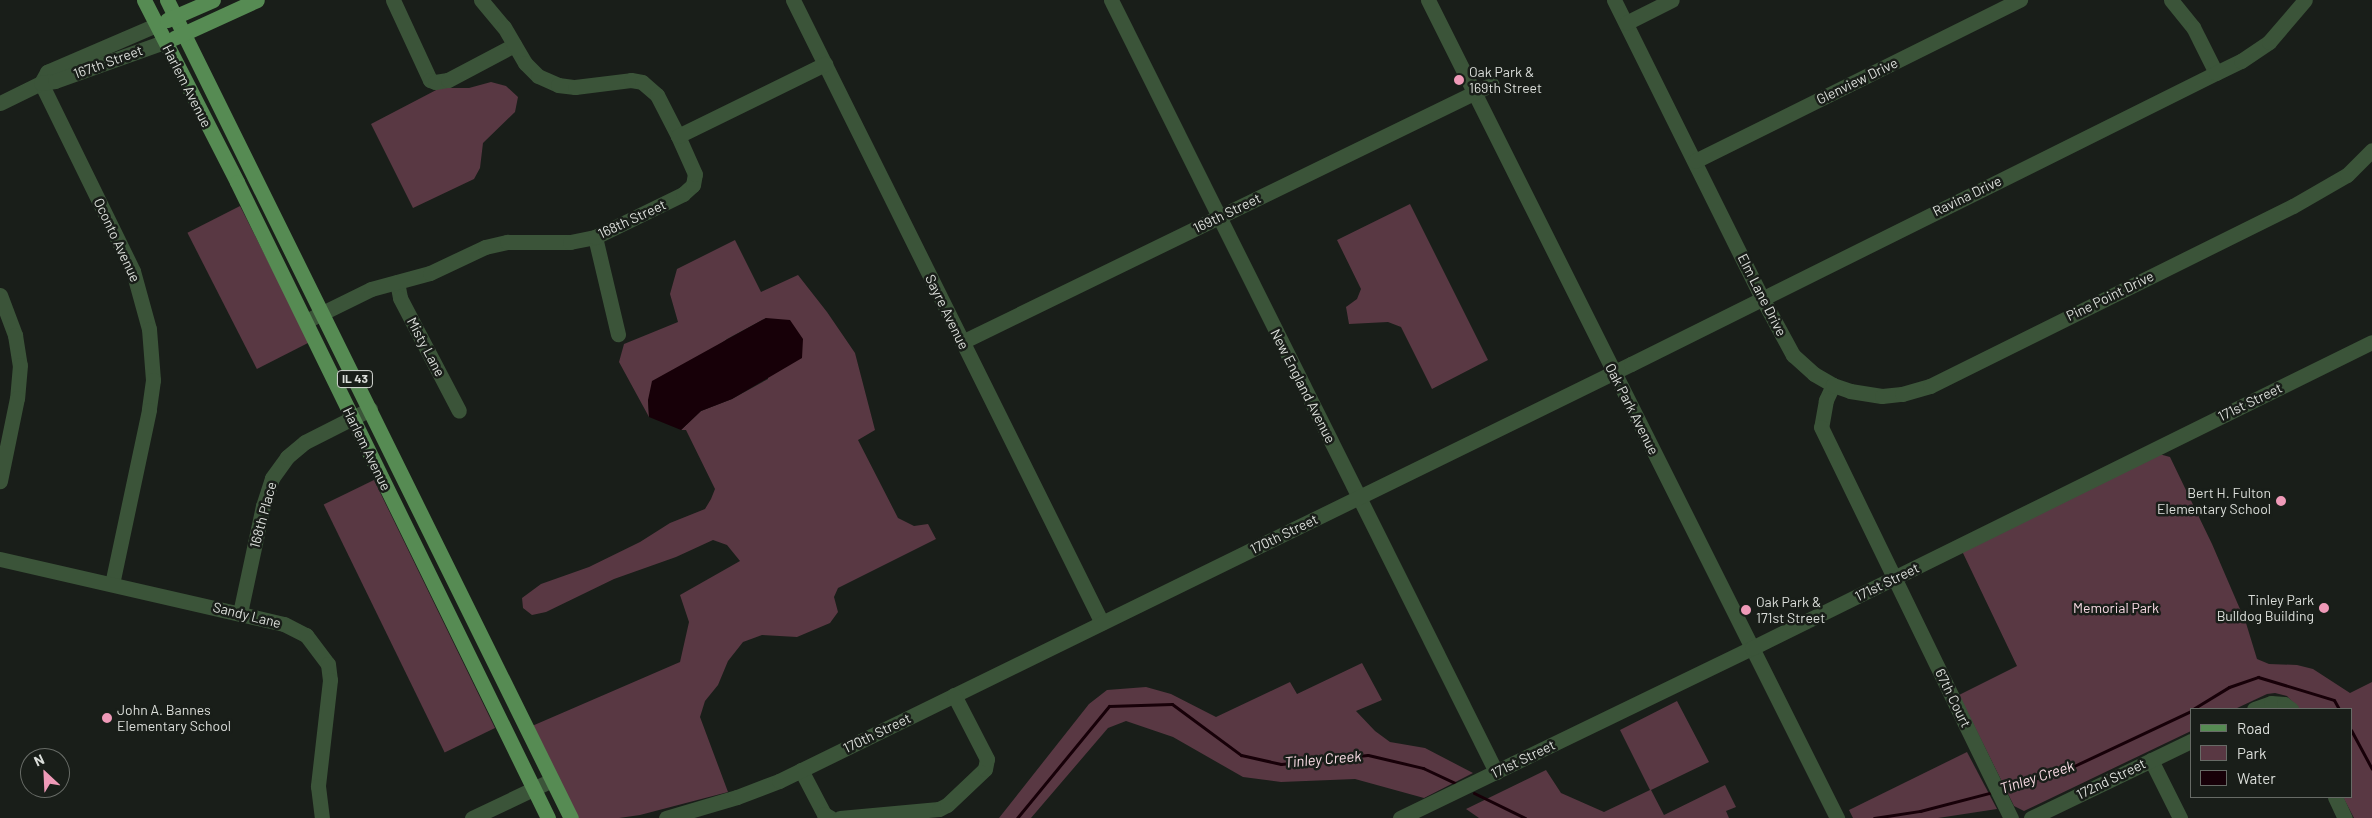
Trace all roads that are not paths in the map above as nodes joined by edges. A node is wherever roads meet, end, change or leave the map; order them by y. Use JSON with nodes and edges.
{"nodes":[{"id":1,"x":144,"y":0,"type":"edge"},
{"id":2,"x":167,"y":0,"type":"edge"},
{"id":3,"x":213,"y":0,"type":"edge"},
{"id":4,"x":257,"y":0,"type":"edge"},
{"id":5,"x":393,"y":0,"type":"edge"},
{"id":6,"x":481,"y":0,"type":"edge"},
{"id":7,"x":793,"y":0,"type":"edge"},
{"id":8,"x":1111,"y":0,"type":"edge"},
{"id":9,"x":1428,"y":0,"type":"edge"},
{"id":10,"x":1614,"y":0,"type":"edge"},
{"id":11,"x":1672,"y":0,"type":"edge"},
{"id":12,"x":2020,"y":0,"type":"edge"},
{"id":13,"x":2170,"y":0,"type":"edge"},
{"id":14,"x":2305,"y":0,"type":"edge"},
{"id":15,"x":175,"y":16,"type":"junction"},
{"id":16,"x":1626,"y":22,"type":"junction"},
{"id":17,"x":156,"y":25,"type":"junction"},
{"id":18,"x":184,"y":33,"type":"junction"},
{"id":19,"x":164,"y":42,"type":"junction"},
{"id":20,"x":514,"y":45,"type":"junction"},
{"id":21,"x":825,"y":64,"type":"junction"},
{"id":22,"x":2216,"y":73,"type":"junction"},
{"id":23,"x":41,"y":83,"type":"junction"},
{"id":24,"x":1492,"y":84,"type":"dead end"},
{"id":25,"x":1474,"y":94,"type":"junction"},
{"id":26,"x":0,"y":103,"type":"edge"},
{"id":27,"x":678,"y":136,"type":"junction"},
{"id":28,"x":2372,"y":150,"type":"edge"},
{"id":29,"x":1695,"y":161,"type":"junction"},
{"id":30,"x":1218,"y":218,"type":"junction"},
{"id":31,"x":595,"y":237,"type":"junction"},
{"id":32,"x":397,"y":282,"type":"junction"},
{"id":33,"x":0,"y":295,"type":"edge"},
{"id":34,"x":1762,"y":298,"type":"junction"},
{"id":35,"x":322,"y":312,"type":"junction"},
{"id":36,"x":306,"y":321,"type":"junction"},
{"id":37,"x":618,"y":334,"type":"dead end"},
{"id":38,"x":962,"y":342,"type":"junction"},
{"id":39,"x":2372,"y":342,"type":"edge"},
{"id":40,"x":1614,"y":372,"type":"junction"},
{"id":41,"x":1832,"y":385,"type":"junction"},
{"id":42,"x":370,"y":409,"type":"junction"},
{"id":43,"x":460,"y":411,"type":"dead end"},
{"id":44,"x":352,"y":418,"type":"junction"},
{"id":45,"x":0,"y":481,"type":"edge"},
{"id":46,"x":1359,"y":497,"type":"junction"},
{"id":47,"x":0,"y":559,"type":"edge"},
{"id":48,"x":1895,"y":578,"type":"junction"},
{"id":49,"x":112,"y":584,"type":"junction"},
{"id":50,"x":240,"y":613,"type":"junction"},
{"id":51,"x":1102,"y":623,"type":"junction"},
{"id":52,"x":1752,"y":648,"type":"junction"},
{"id":53,"x":954,"y":695,"type":"junction"},
{"id":54,"x":2287,"y":707,"type":"edge"},
{"id":55,"x":2257,"y":708,"type":"edge"},
{"id":56,"x":2190,"y":741,"type":"edge"},
{"id":57,"x":2151,"y":760,"type":"junction"},
{"id":58,"x":801,"y":770,"type":"junction"},
{"id":59,"x":1496,"y":772,"type":"junction"},
{"id":60,"x":552,"y":780,"type":"junction"},
{"id":61,"x":533,"y":789,"type":"junction"},
{"id":62,"x":2335,"y":798,"type":"edge"},
{"id":63,"x":322,"y":818,"type":"edge"},
{"id":64,"x":472,"y":818,"type":"edge"},
{"id":65,"x":548,"y":818,"type":"edge"},
{"id":66,"x":571,"y":818,"type":"edge"},
{"id":67,"x":666,"y":818,"type":"edge"},
{"id":68,"x":831,"y":818,"type":"edge"},
{"id":69,"x":840,"y":818,"type":"edge"},
{"id":70,"x":1400,"y":818,"type":"edge"},
{"id":71,"x":1837,"y":818,"type":"edge"},
{"id":72,"x":2011,"y":818,"type":"edge"},
{"id":73,"x":2031,"y":818,"type":"edge"},
{"id":74,"x":2180,"y":818,"type":"edge"},
{"id":75,"x":2345,"y":818,"type":"edge"}],
"edges":[{"from":1,"to":17,"type":"main road","name":"Harlem Avenue","number":"IL 43"},
{"from":2,"to":15,"type":"main road","name":"Harlem Avenue","number":"IL 43"},
{"from":3,"to":15,"type":"main road","name":"167th Street"},
{"from":4,"to":18,"type":"main road","name":"167th Street"},
{"from":5,"to":20,"type":"street"},
{"from":6,"to":20,"type":"street","name":"168th Street"},
{"from":7,"to":21,"type":"street","name":"Sayre Avenue"},
{"from":8,"to":30,"type":"street","name":"New England Avenue"},
{"from":9,"to":25,"type":"street","name":"Oak Park Avenue"},
{"from":10,"to":16,"type":"street","name":"Elm Lane Drive"},
{"from":11,"to":16,"type":"street"},
{"from":12,"to":29,"type":"street","name":"Glenview Drive"},
{"from":13,"to":22,"type":"street"},
{"from":14,"to":22,"type":"street","name":"Ravina Drive"},
{"from":15,"to":17,"type":"main road","name":"167th Street"},
{"from":15,"to":18,"type":"main road","name":"Harlem Avenue","number":"IL 43"},
{"from":16,"to":29,"type":"street","name":"Elm Lane Drive"},
{"from":17,"to":19,"type":"main road","name":"Harlem Avenue","number":"IL 43"},
{"from":17,"to":23,"type":"street","name":"167th Street"},
{"from":18,"to":19,"type":"main road","name":"167th Street"},
{"from":18,"to":35,"type":"main road","name":"Harlem Avenue","number":"IL 43"},
{"from":19,"to":23,"type":"street","name":"167th Street"},
{"from":19,"to":36,"type":"main road","name":"Harlem Avenue","number":"IL 43"},
{"from":20,"to":27,"type":"street","name":"168th Street"},
{"from":21,"to":27,"type":"street"},
{"from":21,"to":38,"type":"street","name":"Sayre Avenue"},
{"from":22,"to":34,"type":"street","name":"Ravina Drive"},
{"from":23,"to":26,"type":"street","name":"167th Street"},
{"from":23,"to":49,"type":"street","name":"Oconto Avenue"},
{"from":24,"to":25,"type":"street","name":"169th Street"},
{"from":25,"to":30,"type":"street","name":"169th Street"},
{"from":25,"to":40,"type":"street","name":"Oak Park Avenue"},
{"from":27,"to":31,"type":"street","name":"168th Street"},
{"from":28,"to":41,"type":"street","name":"Pine Point Drive"},
{"from":29,"to":34,"type":"street","name":"Elm Lane Drive"},
{"from":30,"to":38,"type":"street","name":"169th Street"},
{"from":30,"to":46,"type":"street","name":"New England Avenue"},
{"from":31,"to":32,"type":"street","name":"168th Street"},
{"from":31,"to":37,"type":"street"},
{"from":32,"to":35,"type":"street","name":"168th Street"},
{"from":32,"to":43,"type":"street","name":"Misty Lane"},
{"from":33,"to":45,"type":"street"},
{"from":34,"to":40,"type":"street","name":"Ravina Drive"},
{"from":34,"to":41,"type":"street","name":"Elm Lane Drive"},
{"from":35,"to":36,"type":"street","name":"168th Street"},
{"from":35,"to":42,"type":"main road","name":"Harlem Avenue","number":"IL 43"},
{"from":36,"to":44,"type":"main road","name":"Harlem Avenue","number":"IL 43"},
{"from":38,"to":51,"type":"street","name":"Sayre Avenue"},
{"from":39,"to":48,"type":"street","name":"171st Street"},
{"from":40,"to":46,"type":"street","name":"170th Street"},
{"from":40,"to":52,"type":"street","name":"Oak Park Avenue"},
{"from":41,"to":48,"type":"street"},
{"from":42,"to":44,"type":"street","name":"168th Place"},
{"from":42,"to":60,"type":"main road","name":"Harlem Avenue","number":"IL 43"},
{"from":44,"to":50,"type":"street","name":"168th Place"},
{"from":44,"to":61,"type":"main road","name":"Harlem Avenue","number":"IL 43"},
{"from":46,"to":51,"type":"street","name":"170th Street"},
{"from":46,"to":59,"type":"street","name":"New England Avenue"},
{"from":47,"to":49,"type":"street","name":"Sandy Lane"},
{"from":48,"to":52,"type":"street","name":"171st Street"},
{"from":48,"to":72,"type":"street","name":"67th Court"},
{"from":49,"to":50,"type":"street","name":"Sandy Lane"},
{"from":50,"to":63,"type":"street","name":"Sandy Lane"},
{"from":51,"to":53,"type":"street","name":"170th Street"},
{"from":52,"to":59,"type":"street","name":"171st Street"},
{"from":52,"to":71,"type":"street","name":"Oak Park Avenue"},
{"from":53,"to":58,"type":"street","name":"170th Street"},
{"from":53,"to":69,"type":"street"},
{"from":54,"to":55,"type":"street"},
{"from":56,"to":57,"type":"street","name":"172nd Street"},
{"from":57,"to":73,"type":"street","name":"172nd Street"},
{"from":57,"to":74,"type":"street"},
{"from":58,"to":67,"type":"street","name":"170th Street"},
{"from":58,"to":68,"type":"street"},
{"from":59,"to":70,"type":"street","name":"171st Street"},
{"from":60,"to":61,"type":"street"},
{"from":60,"to":66,"type":"main road","name":"Harlem Avenue","number":"IL 43"},
{"from":61,"to":64,"type":"street"},
{"from":61,"to":65,"type":"main road","name":"Harlem Avenue","number":"IL 43"},
{"from":62,"to":75,"type":"street"}]}
